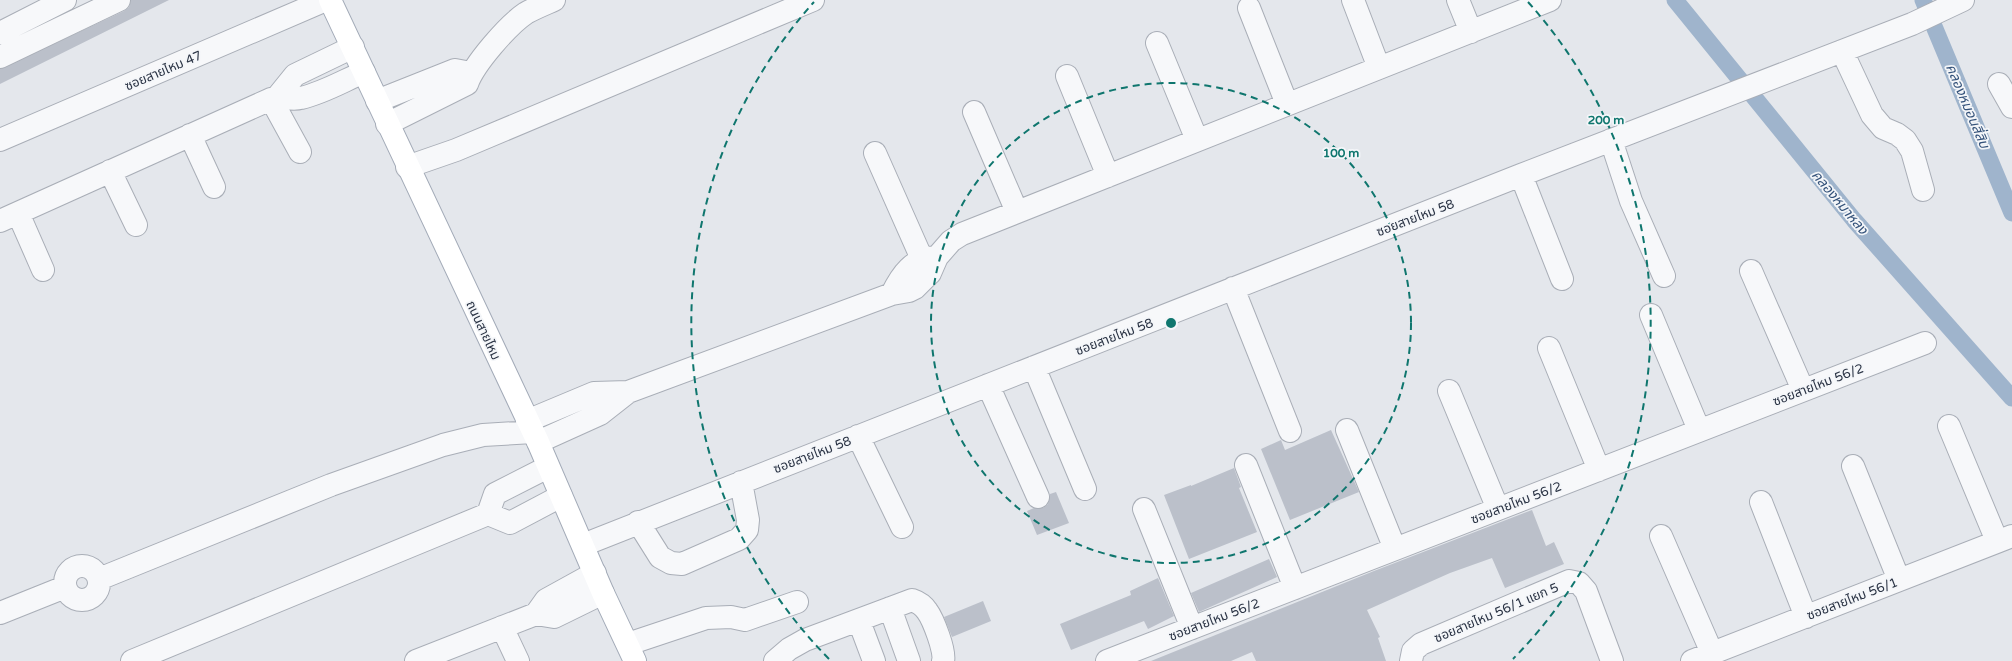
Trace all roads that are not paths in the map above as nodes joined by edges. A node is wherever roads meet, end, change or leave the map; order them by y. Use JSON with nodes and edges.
{"nodes":[{"id":1,"x":65,"y":0,"type":"edge"},
{"id":2,"x":119,"y":0,"type":"edge"},
{"id":3,"x":326,"y":0,"type":"edge"},
{"id":4,"x":330,"y":0,"type":"edge"},
{"id":5,"x":554,"y":0,"type":"edge"},
{"id":6,"x":813,"y":0,"type":"edge"},
{"id":7,"x":1353,"y":0,"type":"edge"},
{"id":8,"x":1458,"y":0,"type":"edge"},
{"id":9,"x":1550,"y":0,"type":"edge"},
{"id":10,"x":1958,"y":3,"type":"edge"},
{"id":11,"x":1249,"y":8,"type":"dead end"},
{"id":12,"x":1471,"y":32,"type":"junction"},
{"id":13,"x":0,"y":33,"type":"edge"},
{"id":14,"x":1157,"y":43,"type":"dead end"},
{"id":15,"x":353,"y":47,"type":"junction"},
{"id":16,"x":1842,"y":51,"type":"junction"},
{"id":17,"x":0,"y":57,"type":"edge"},
{"id":18,"x":1379,"y":68,"type":"junction"},
{"id":19,"x":364,"y":72,"type":"junction"},
{"id":20,"x":471,"y":73,"type":"junction"},
{"id":21,"x":1067,"y":76,"type":"dead end"},
{"id":22,"x":1999,"y":84,"type":"dead end"},
{"id":23,"x":274,"y":98,"type":"junction"},
{"id":24,"x":377,"y":101,"type":"junction"},
{"id":25,"x":1287,"y":104,"type":"junction"},
{"id":26,"x":2012,"y":107,"type":"edge"},
{"id":27,"x":974,"y":112,"type":"dead end"},
{"id":28,"x":387,"y":124,"type":"junction"},
{"id":29,"x":190,"y":135,"type":"junction"},
{"id":30,"x":0,"y":140,"type":"edge"},
{"id":31,"x":1197,"y":140,"type":"junction"},
{"id":32,"x":1611,"y":140,"type":"junction"},
{"id":33,"x":300,"y":152,"type":"dead end"},
{"id":34,"x":875,"y":153,"type":"dead end"},
{"id":35,"x":407,"y":167,"type":"junction"},
{"id":36,"x":110,"y":171,"type":"junction"},
{"id":37,"x":1521,"y":175,"type":"junction"},
{"id":38,"x":1108,"y":176,"type":"junction"},
{"id":39,"x":214,"y":187,"type":"dead end"},
{"id":40,"x":1923,"y":190,"type":"dead end"},
{"id":41,"x":1017,"y":212,"type":"junction"},
{"id":42,"x":9,"y":217,"type":"edge"},
{"id":43,"x":136,"y":225,"type":"dead end"},
{"id":44,"x":929,"y":263,"type":"junction"},
{"id":45,"x":43,"y":270,"type":"dead end"},
{"id":46,"x":1751,"y":270,"type":"dead end"},
{"id":47,"x":1664,"y":276,"type":"dead end"},
{"id":48,"x":1562,"y":278,"type":"dead end"},
{"id":49,"x":1233,"y":288,"type":"junction"},
{"id":50,"x":1651,"y":315,"type":"dead end"},
{"id":51,"x":1925,"y":343,"type":"dead end"},
{"id":52,"x":1549,"y":348,"type":"dead end"},
{"id":53,"x":1034,"y":367,"type":"junction"},
{"id":54,"x":988,"y":385,"type":"junction"},
{"id":55,"x":1803,"y":390,"type":"junction"},
{"id":56,"x":1449,"y":391,"type":"dead end"},
{"id":57,"x":1949,"y":426,"type":"dead end"},
{"id":58,"x":1347,"y":430,"type":"dead end"},
{"id":59,"x":1699,"y":430,"type":"junction"},
{"id":60,"x":1290,"y":431,"type":"dead end"},
{"id":61,"x":533,"y":432,"type":"junction"},
{"id":62,"x":858,"y":436,"type":"junction"},
{"id":63,"x":1246,"y":464,"type":"dead end"},
{"id":64,"x":1853,"y":466,"type":"dead end"},
{"id":65,"x":548,"y":467,"type":"junction"},
{"id":66,"x":1599,"y":470,"type":"junction"},
{"id":67,"x":741,"y":482,"type":"junction"},
{"id":68,"x":1085,"y":489,"type":"dead end"},
{"id":69,"x":561,"y":496,"type":"junction"},
{"id":70,"x":1038,"y":497,"type":"dead end"},
{"id":71,"x":1761,"y":502,"type":"dead end"},
{"id":72,"x":1144,"y":509,"type":"dead end"},
{"id":73,"x":1498,"y":509,"type":"junction"},
{"id":74,"x":488,"y":514,"type":"junction"},
{"id":75,"x":638,"y":522,"type":"junction"},
{"id":76,"x":902,"y":527,"type":"dead end"},
{"id":77,"x":1662,"y":536,"type":"dead end"},
{"id":78,"x":2004,"y":538,"type":"edge"},
{"id":79,"x":583,"y":545,"type":"junction"},
{"id":80,"x":1395,"y":549,"type":"junction"},
{"id":81,"x":1899,"y":580,"type":"junction"},
{"id":82,"x":599,"y":583,"type":"junction"},
{"id":83,"x":1295,"y":588,"type":"junction"},
{"id":84,"x":797,"y":602,"type":"dead end"},
{"id":85,"x":890,"y":608,"type":"junction"},
{"id":86,"x":0,"y":613,"type":"edge"},
{"id":87,"x":1806,"y":617,"type":"junction"},
{"id":88,"x":859,"y":621,"type":"junction"},
{"id":89,"x":502,"y":627,"type":"junction"},
{"id":90,"x":1192,"y":628,"type":"junction"},
{"id":91,"x":631,"y":652,"type":"edge"},
{"id":92,"x":1702,"y":657,"type":"edge"},
{"id":93,"x":429,"y":659,"type":"edge"},
{"id":94,"x":132,"y":661,"type":"edge"},
{"id":95,"x":518,"y":661,"type":"edge"},
{"id":96,"x":775,"y":661,"type":"edge"},
{"id":97,"x":874,"y":661,"type":"edge"},
{"id":98,"x":909,"y":661,"type":"edge"},
{"id":99,"x":943,"y":661,"type":"edge"},
{"id":100,"x":1107,"y":661,"type":"edge"},
{"id":101,"x":1411,"y":661,"type":"edge"},
{"id":102,"x":1612,"y":661,"type":"edge"}],
"edges":[{"from":1,"to":13,"type":"street"},
{"from":2,"to":17,"type":"street"},
{"from":3,"to":30,"type":"street","name":"ซอยสายไหม 47"},
{"from":4,"to":15,"type":"main road","name":"ถนนสายไหม"},
{"from":5,"to":20,"type":"street"},
{"from":6,"to":35,"type":"street"},
{"from":7,"to":18,"type":"street"},
{"from":8,"to":12,"type":"street"},
{"from":9,"to":12,"type":"street"},
{"from":10,"to":16,"type":"street","name":"ซอยสายไหม 58"},
{"from":11,"to":25,"type":"street"},
{"from":12,"to":18,"type":"street"},
{"from":14,"to":31,"type":"street"},
{"from":15,"to":19,"type":"main road","name":"ถนนสายไหม"},
{"from":15,"to":23,"type":"street"},
{"from":16,"to":32,"type":"street","name":"ซอยสายไหม 58"},
{"from":16,"to":40,"type":"street"},
{"from":18,"to":25,"type":"street"},
{"from":19,"to":23,"type":"street"},
{"from":19,"to":24,"type":"main road","name":"ถนนสายไหม"},
{"from":20,"to":24,"type":"street"},
{"from":20,"to":28,"type":"street"},
{"from":21,"to":38,"type":"street"},
{"from":22,"to":26,"type":"street"},
{"from":23,"to":29,"type":"street"},
{"from":23,"to":33,"type":"street"},
{"from":24,"to":28,"type":"main road","name":"ถนนสายไหม"},
{"from":25,"to":31,"type":"street"},
{"from":27,"to":41,"type":"street"},
{"from":28,"to":35,"type":"main road","name":"ถนนสายไหม"},
{"from":29,"to":36,"type":"street"},
{"from":29,"to":39,"type":"street"},
{"from":31,"to":38,"type":"street"},
{"from":32,"to":37,"type":"street","name":"ซอยสายไหม 58"},
{"from":32,"to":47,"type":"street"},
{"from":34,"to":44,"type":"street"},
{"from":35,"to":61,"type":"main road","name":"ถนนสายไหม"},
{"from":36,"to":42,"type":"street"},
{"from":36,"to":43,"type":"street"},
{"from":37,"to":48,"type":"street"},
{"from":37,"to":49,"type":"street","name":"ซอยสายไหม 58"},
{"from":38,"to":41,"type":"street"},
{"from":41,"to":44,"type":"street"},
{"from":42,"to":45,"type":"street"},
{"from":44,"to":61,"type":"street"},
{"from":46,"to":55,"type":"street"},
{"from":49,"to":53,"type":"street","name":"ซอยสายไหม 58"},
{"from":49,"to":60,"type":"street"},
{"from":50,"to":59,"type":"street"},
{"from":51,"to":55,"type":"street","name":"ซอยสายไหม 56/2"},
{"from":52,"to":66,"type":"street"},
{"from":53,"to":54,"type":"street","name":"ซอยสายไหม 58"},
{"from":53,"to":68,"type":"street"},
{"from":54,"to":62,"type":"street","name":"ซอยสายไหม 58"},
{"from":54,"to":70,"type":"street"},
{"from":55,"to":59,"type":"street","name":"ซอยสายไหม 56/2"},
{"from":56,"to":73,"type":"street"},
{"from":57,"to":78,"type":"street"},
{"from":58,"to":80,"type":"street"},
{"from":59,"to":66,"type":"street","name":"ซอยสายไหม 56/2"},
{"from":61,"to":65,"type":"main road","name":"ถนนสายไหม"},
{"from":61,"to":86,"type":"street"},
{"from":62,"to":67,"type":"street","name":"ซอยสายไหม 58"},
{"from":62,"to":76,"type":"street"},
{"from":63,"to":83,"type":"street"},
{"from":64,"to":81,"type":"street"},
{"from":65,"to":69,"type":"main road","name":"ถนนสายไหม"},
{"from":65,"to":74,"type":"street"},
{"from":66,"to":73,"type":"street","name":"ซอยสายไหม 56/2"},
{"from":67,"to":75,"type":"street","name":"ซอยสายไหม 58"},
{"from":67,"to":75,"type":"street"},
{"from":69,"to":74,"type":"street"},
{"from":69,"to":79,"type":"main road","name":"ถนนสายไหม"},
{"from":71,"to":87,"type":"street"},
{"from":72,"to":90,"type":"street"},
{"from":73,"to":80,"type":"street","name":"ซอยสายไหม 56/2"},
{"from":74,"to":94,"type":"street"},
{"from":75,"to":79,"type":"street","name":"ซอยสายไหม 58"},
{"from":77,"to":92,"type":"street"},
{"from":78,"to":81,"type":"street","name":"ซอยสายไหม 56/1"},
{"from":79,"to":82,"type":"main road","name":"ถนนสายไหม"},
{"from":80,"to":83,"type":"street","name":"ซอยสายไหม 56/2"},
{"from":81,"to":87,"type":"street","name":"ซอยสายไหม 56/1"},
{"from":82,"to":89,"type":"street"},
{"from":82,"to":91,"type":"main road","name":"ถนนสายไหม"},
{"from":83,"to":90,"type":"street","name":"ซอยสายไหม 56/2"},
{"from":84,"to":91,"type":"street"},
{"from":85,"to":88,"type":"street"},
{"from":85,"to":98,"type":"street"},
{"from":85,"to":99,"type":"street"},
{"from":87,"to":92,"type":"street","name":"ซอยสายไหม 56/1"},
{"from":88,"to":96,"type":"street"},
{"from":88,"to":97,"type":"street"},
{"from":89,"to":93,"type":"street"},
{"from":89,"to":95,"type":"street"},
{"from":90,"to":100,"type":"street","name":"ซอยสายไหม 56/2"},
{"from":101,"to":102,"type":"street","name":"ซอยสายไหม 56/1 แยก 5"}]}
